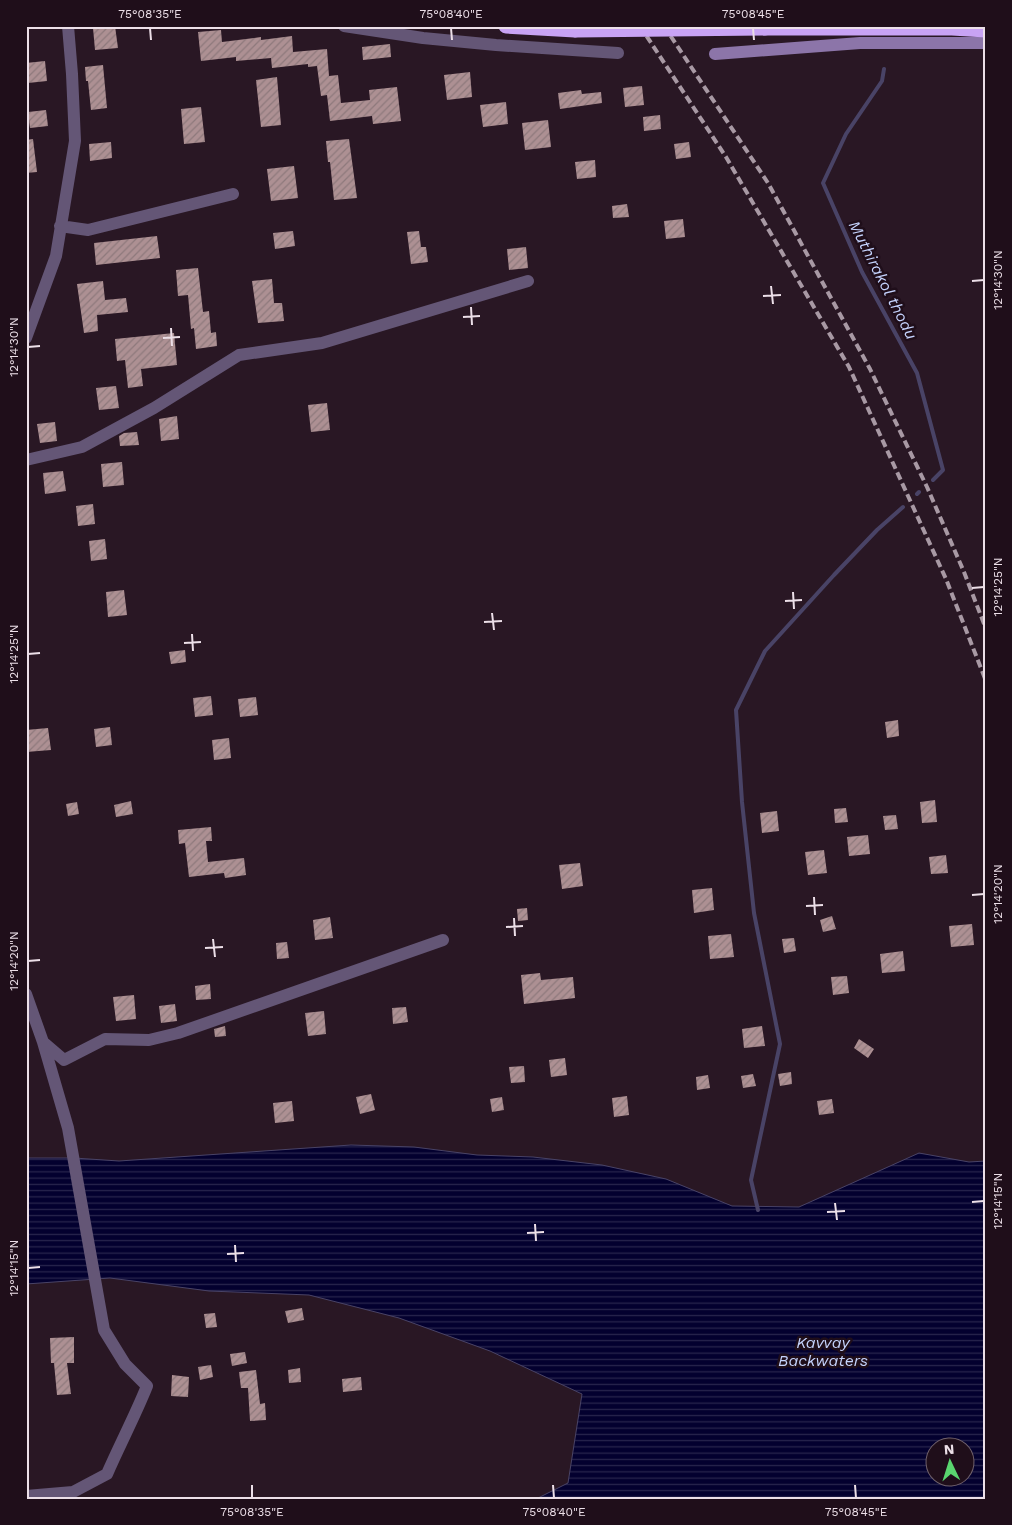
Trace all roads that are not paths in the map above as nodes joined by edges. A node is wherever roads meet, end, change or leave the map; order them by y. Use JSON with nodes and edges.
{"nodes":[{"id":1,"x":68,"y":26,"type":"edge"},
{"id":2,"x":344,"y":26,"type":"edge"},
{"id":3,"x":506,"y":26,"type":"edge"},
{"id":4,"x":986,"y":30,"type":"edge"},
{"id":5,"x":986,"y":43,"type":"edge"},
{"id":6,"x":618,"y":53,"type":"dead end"},
{"id":7,"x":715,"y":54,"type":"dead end"},
{"id":8,"x":233,"y":194,"type":"dead end"},
{"id":9,"x":60,"y":226,"type":"junction"},
{"id":10,"x":528,"y":281,"type":"dead end"},
{"id":11,"x":26,"y":338,"type":"edge"},
{"id":12,"x":26,"y":460,"type":"edge"},
{"id":13,"x":443,"y":940,"type":"dead end"},
{"id":14,"x":26,"y":994,"type":"edge"},
{"id":15,"x":43,"y":1042,"type":"junction"},
{"id":16,"x":26,"y":1496,"type":"edge"}],
"edges":[{"from":1,"to":9,"type":"street"},
{"from":2,"to":6,"type":"street"},
{"from":3,"to":4,"type":"highway","bridge":true},
{"from":5,"to":7,"type":"street"},
{"from":8,"to":9,"type":"street"},
{"from":9,"to":11,"type":"street"},
{"from":10,"to":12,"type":"street"},
{"from":13,"to":15,"type":"street"},
{"from":14,"to":15,"type":"street"},
{"from":15,"to":16,"type":"street"}]}
